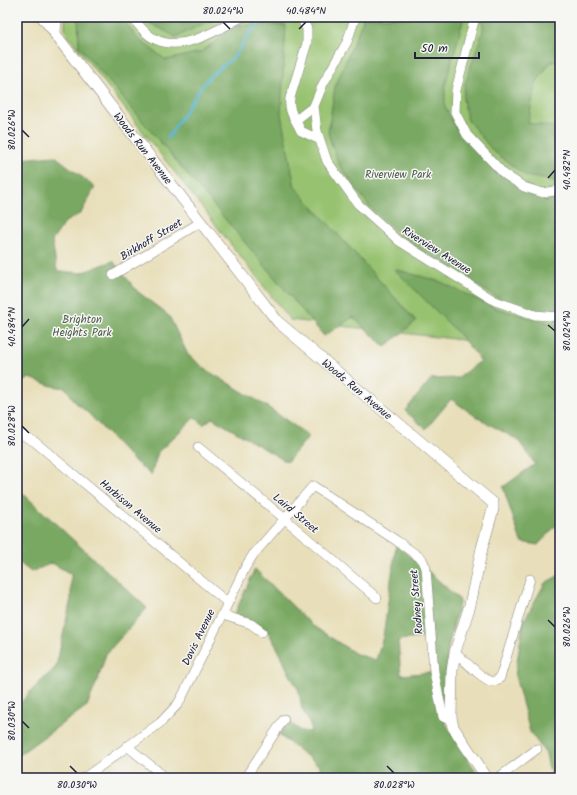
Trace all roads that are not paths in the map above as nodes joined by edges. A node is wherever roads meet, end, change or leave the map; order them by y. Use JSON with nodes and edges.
{"nodes":[{"id":1,"x":42,"y":17,"type":"edge"},
{"id":2,"x":56,"y":17,"type":"edge"},
{"id":3,"x":132,"y":17,"type":"edge"},
{"id":4,"x":242,"y":17,"type":"edge"},
{"id":5,"x":301,"y":17,"type":"edge"},
{"id":6,"x":353,"y":17,"type":"edge"},
{"id":7,"x":475,"y":17,"type":"edge"},
{"id":8,"x":55,"y":34,"type":"junction"},
{"id":9,"x":314,"y":106,"type":"junction"},
{"id":10,"x":296,"y":120,"type":"junction"},
{"id":11,"x":320,"y":140,"type":"junction"},
{"id":12,"x":560,"y":190,"type":"edge"},
{"id":13,"x":201,"y":222,"type":"junction"},
{"id":14,"x":113,"y":276,"type":"dead end"},
{"id":15,"x":560,"y":317,"type":"edge"},
{"id":16,"x":17,"y":432,"type":"edge"},
{"id":17,"x":198,"y":447,"type":"dead end"},
{"id":18,"x":313,"y":486,"type":"joint"},
{"id":19,"x":285,"y":519,"type":"junction"},
{"id":20,"x":530,"y":579,"type":"dead end"},
{"id":21,"x":377,"y":598,"type":"dead end"},
{"id":22,"x":228,"y":602,"type":"junction"},
{"id":23,"x":223,"y":615,"type":"junction"},
{"id":24,"x":262,"y":632,"type":"dead end"},
{"id":25,"x":455,"y":652,"type":"junction"},
{"id":26,"x":284,"y":719,"type":"dead end"},
{"id":27,"x":451,"y":721,"type":"junction"},
{"id":28,"x":127,"y":746,"type":"junction"},
{"id":29,"x":537,"y":749,"type":"dead end"},
{"id":30,"x":84,"y":778,"type":"edge"},
{"id":31,"x":166,"y":778,"type":"edge"},
{"id":32,"x":245,"y":778,"type":"edge"},
{"id":33,"x":487,"y":778,"type":"edge"},
{"id":34,"x":498,"y":778,"type":"edge"}],
"edges":[{"from":1,"to":8,"type":"street"},
{"from":2,"to":8,"type":"street"},
{"from":3,"to":4,"type":"street"},
{"from":5,"to":10,"type":"street"},
{"from":6,"to":9,"type":"street","name":"Riverview Avenue"},
{"from":7,"to":12,"type":"street"},
{"from":8,"to":13,"type":"street","name":"Woods Run Avenue"},
{"from":9,"to":10,"type":"street","name":"Riverview Avenue"},
{"from":9,"to":11,"type":"street","name":"Riverview Avenue"},
{"from":10,"to":11,"type":"street"},
{"from":11,"to":15,"type":"street","name":"Riverview Avenue"},
{"from":13,"to":14,"type":"street","name":"Birkhoff Street"},
{"from":13,"to":25,"type":"street","name":"Woods Run Avenue"},
{"from":16,"to":22,"type":"street","name":"Harbison Avenue"},
{"from":17,"to":19,"type":"street","name":"Laird Street"},
{"from":18,"to":19,"type":"street","name":"Davis Avenue"},
{"from":18,"to":27,"type":"street","name":"Rodney Street"},
{"from":19,"to":21,"type":"street","name":"Laird Street"},
{"from":19,"to":22,"type":"street","name":"Davis Avenue"},
{"from":20,"to":25,"type":"street"},
{"from":22,"to":23,"type":"street","name":"Davis Avenue"},
{"from":23,"to":24,"type":"street"},
{"from":23,"to":28,"type":"street","name":"Davis Avenue"},
{"from":25,"to":27,"type":"street","name":"Woods Run Avenue"},
{"from":26,"to":32,"type":"street"},
{"from":27,"to":33,"type":"street"},
{"from":28,"to":30,"type":"street","name":"Davis Avenue"},
{"from":28,"to":31,"type":"street"},
{"from":29,"to":34,"type":"street"}]}
